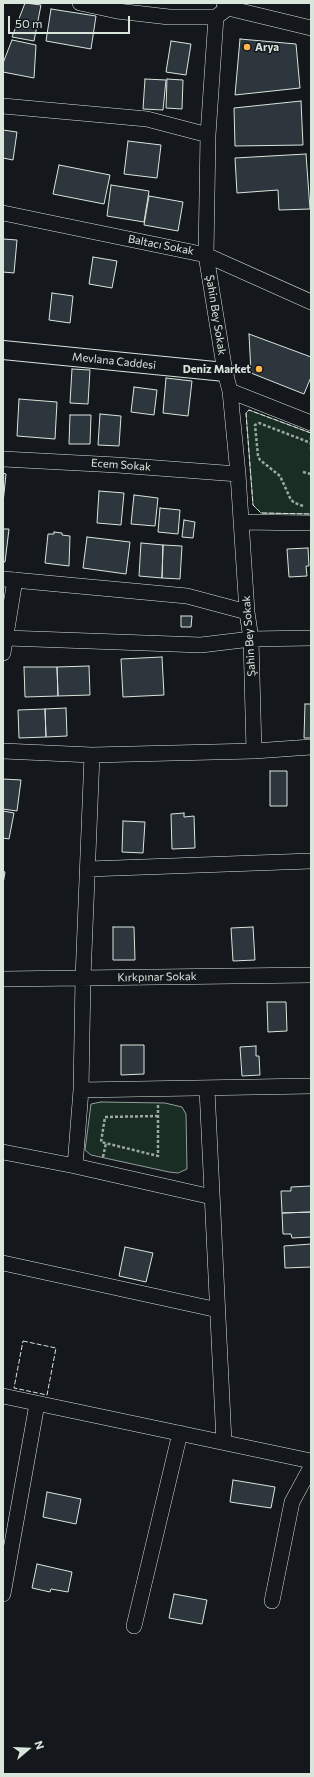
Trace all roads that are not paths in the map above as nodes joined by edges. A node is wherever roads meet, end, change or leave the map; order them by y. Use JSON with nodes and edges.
{"nodes":[{"id":1,"x":80,"y":3,"type":"edge"},
{"id":2,"x":119,"y":7,"type":"edge"},
{"id":3,"x":224,"y":8,"type":"edge"},
{"id":4,"x":311,"y":28,"type":"edge"},
{"id":5,"x":3,"y":106,"type":"edge"},
{"id":6,"x":208,"y":135,"type":"junction"},
{"id":7,"x":3,"y":213,"type":"edge"},
{"id":8,"x":206,"y":254,"type":"junction"},
{"id":9,"x":311,"y":302,"type":"edge"},
{"id":10,"x":3,"y":350,"type":"edge"},
{"id":11,"x":224,"y":372,"type":"junction"},
{"id":12,"x":230,"y":391,"type":"junction"},
{"id":13,"x":311,"y":423,"type":"edge"},
{"id":14,"x":3,"y":459,"type":"edge"},
{"id":15,"x":238,"y":474,"type":"junction"},
{"id":16,"x":242,"y":522,"type":"junction"},
{"id":17,"x":311,"y":522,"type":"edge"},
{"id":18,"x":9,"y":580,"type":"edge"},
{"id":19,"x":246,"y":612,"type":"junction"},
{"id":20,"x":311,"y":638,"type":"edge"},
{"id":21,"x":251,"y":639,"type":"junction"},
{"id":22,"x":4,"y":645,"type":"edge"},
{"id":23,"x":311,"y":748,"type":"edge"},
{"id":24,"x":3,"y":751,"type":"edge"},
{"id":25,"x":254,"y":751,"type":"junction"},
{"id":26,"x":92,"y":755,"type":"junction"},
{"id":27,"x":311,"y":861,"type":"edge"},
{"id":28,"x":88,"y":869,"type":"junction"},
{"id":29,"x":311,"y":975,"type":"edge"},
{"id":30,"x":83,"y":978,"type":"junction"},
{"id":31,"x":3,"y":979,"type":"edge"},
{"id":32,"x":311,"y":1086,"type":"edge"},
{"id":33,"x":207,"y":1089,"type":"junction"},
{"id":34,"x":81,"y":1090,"type":"junction"},
{"id":35,"x":3,"y":1152,"type":"edge"},
{"id":36,"x":75,"y":1166,"type":"junction"},
{"id":37,"x":212,"y":1197,"type":"junction"},
{"id":38,"x":3,"y":1263,"type":"edge"},
{"id":39,"x":218,"y":1310,"type":"junction"},
{"id":40,"x":3,"y":1396,"type":"edge"},
{"id":41,"x":37,"y":1404,"type":"junction"},
{"id":42,"x":180,"y":1433,"type":"junction"},
{"id":43,"x":224,"y":1442,"type":"junction"},
{"id":44,"x":311,"y":1461,"type":"edge"},
{"id":45,"x":311,"y":1466,"type":"edge"},
{"id":46,"x":3,"y":1594,"type":"edge"},
{"id":47,"x":272,"y":1601,"type":"dead end"},
{"id":48,"x":134,"y":1626,"type":"dead end"}],
"edges":[{"from":1,"to":2,"type":"street"},
{"from":2,"to":3,"type":"street"},
{"from":3,"to":4,"type":"street"},
{"from":3,"to":6,"type":"street","name":"Şahin Bey Sokak"},
{"from":5,"to":6,"type":"street"},
{"from":6,"to":8,"type":"street","name":"Şahin Bey Sokak"},
{"from":7,"to":8,"type":"street","name":"Baltacı Sokak"},
{"from":8,"to":9,"type":"street","name":"Baltacı Sokak"},
{"from":8,"to":11,"type":"street","name":"Şahin Bey Sokak"},
{"from":10,"to":11,"type":"street","name":"Mevlana Caddesi"},
{"from":11,"to":12,"type":"street","name":"Şahin Bey Sokak"},
{"from":12,"to":13,"type":"street"},
{"from":12,"to":15,"type":"street","name":"Şahin Bey Sokak"},
{"from":14,"to":15,"type":"street","name":"Ecem Sokak"},
{"from":15,"to":16,"type":"street","name":"Şahin Bey Sokak"},
{"from":16,"to":17,"type":"street"},
{"from":16,"to":19,"type":"street","name":"Şahin Bey Sokak"},
{"from":18,"to":19,"type":"street"},
{"from":18,"to":22,"type":"street"},
{"from":19,"to":21,"type":"street","name":"Şahin Bey Sokak"},
{"from":20,"to":21,"type":"street"},
{"from":21,"to":22,"type":"street"},
{"from":21,"to":25,"type":"street","name":"Şahin Bey Sokak"},
{"from":23,"to":25,"type":"street"},
{"from":24,"to":26,"type":"street"},
{"from":25,"to":26,"type":"street"},
{"from":26,"to":28,"type":"street"},
{"from":27,"to":28,"type":"street"},
{"from":28,"to":30,"type":"street"},
{"from":29,"to":30,"type":"street","name":"Kırkpınar Sokak"},
{"from":30,"to":31,"type":"street","name":"Kırkpınar Sokak"},
{"from":30,"to":34,"type":"street"},
{"from":32,"to":33,"type":"street"},
{"from":33,"to":34,"type":"street"},
{"from":33,"to":37,"type":"street"},
{"from":34,"to":36,"type":"street"},
{"from":35,"to":36,"type":"street"},
{"from":36,"to":37,"type":"street"},
{"from":37,"to":39,"type":"street"},
{"from":38,"to":39,"type":"street"},
{"from":39,"to":43,"type":"street"},
{"from":40,"to":41,"type":"street"},
{"from":41,"to":42,"type":"street"},
{"from":41,"to":46,"type":"street"},
{"from":42,"to":43,"type":"street"},
{"from":42,"to":48,"type":"street"},
{"from":43,"to":44,"type":"street"},
{"from":45,"to":47,"type":"street"}]}
